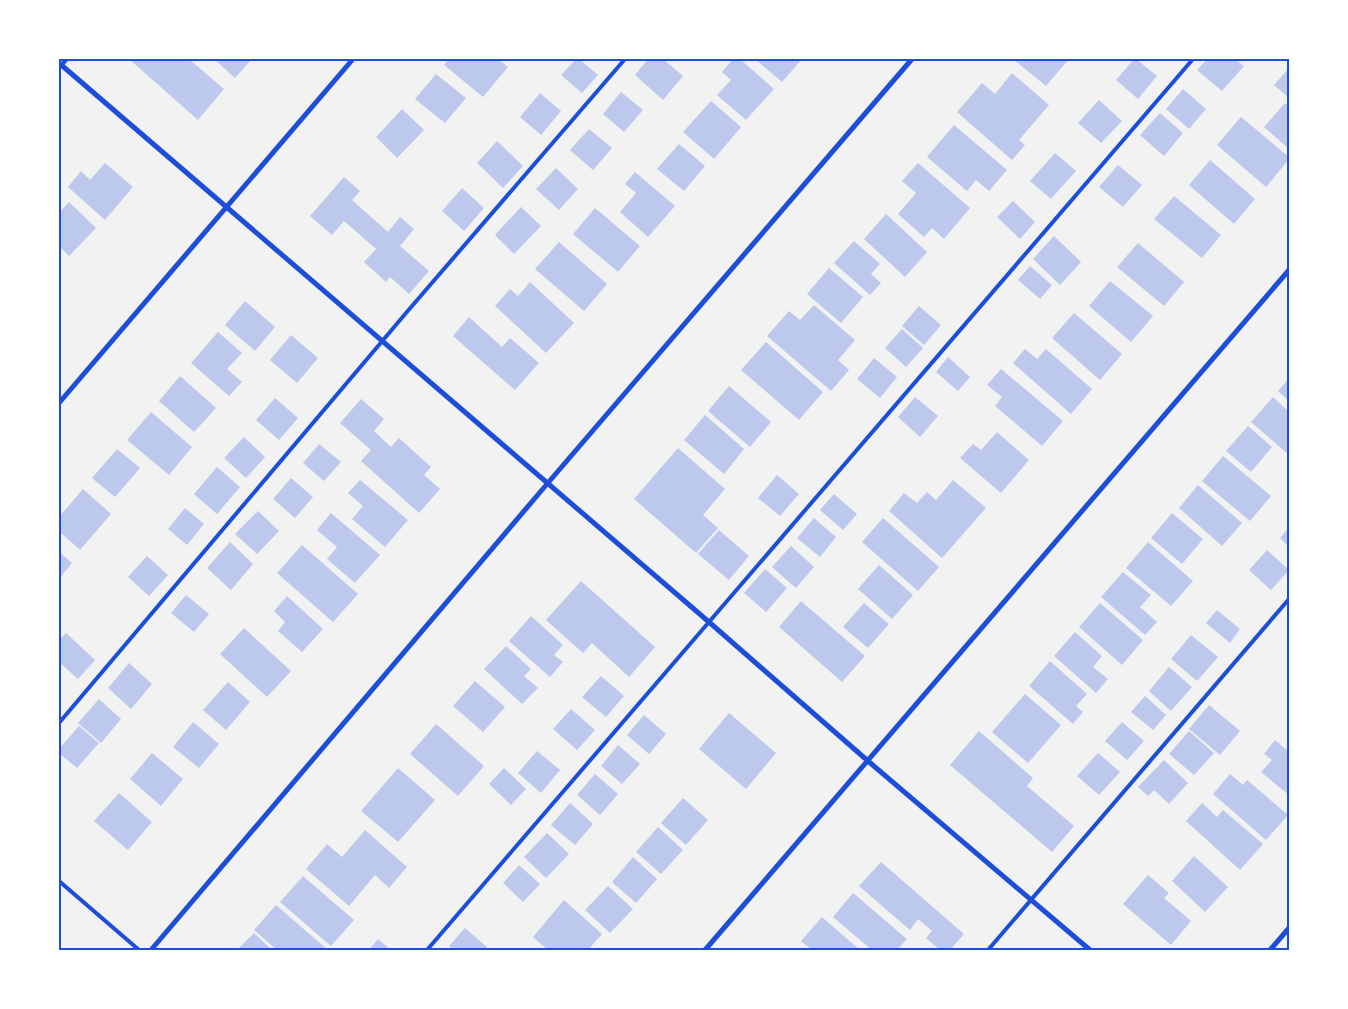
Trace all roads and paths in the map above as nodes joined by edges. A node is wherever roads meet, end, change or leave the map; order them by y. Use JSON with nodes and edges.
{"nodes":[{"id":1,"x":67,"y":59,"type":"edge"},
{"id":2,"x":353,"y":59,"type":"edge"},
{"id":3,"x":625,"y":59,"type":"edge"},
{"id":4,"x":912,"y":59,"type":"edge"},
{"id":5,"x":1193,"y":59,"type":"edge"},
{"id":6,"x":60,"y":65,"type":"edge"},
{"id":7,"x":226,"y":207,"type":"junction"},
{"id":8,"x":1289,"y":270,"type":"edge"},
{"id":9,"x":382,"y":341,"type":"junction"},
{"id":10,"x":59,"y":403,"type":"edge"},
{"id":11,"x":547,"y":484,"type":"junction"},
{"id":12,"x":1289,"y":599,"type":"edge"},
{"id":13,"x":709,"y":622,"type":"junction"},
{"id":14,"x":59,"y":724,"type":"edge"},
{"id":15,"x":868,"y":761,"type":"junction"},
{"id":16,"x":59,"y":881,"type":"edge"},
{"id":17,"x":1031,"y":900,"type":"junction"},
{"id":18,"x":1289,"y":928,"type":"edge"},
{"id":19,"x":139,"y":950,"type":"edge"},
{"id":20,"x":152,"y":950,"type":"edge"},
{"id":21,"x":427,"y":950,"type":"edge"},
{"id":22,"x":705,"y":950,"type":"edge"},
{"id":23,"x":988,"y":950,"type":"edge"},
{"id":24,"x":1090,"y":950,"type":"edge"},
{"id":25,"x":1270,"y":950,"type":"edge"}],
"edges":[{"from":1,"to":6,"type":"lane"},
{"from":2,"to":7,"type":"street"},
{"from":3,"to":9,"type":"lane"},
{"from":4,"to":11,"type":"street"},
{"from":5,"to":13,"type":"lane"},
{"from":6,"to":7,"type":"street"},
{"from":7,"to":9,"type":"street"},
{"from":7,"to":10,"type":"street"},
{"from":8,"to":15,"type":"street"},
{"from":9,"to":11,"type":"street"},
{"from":9,"to":14,"type":"lane"},
{"from":11,"to":13,"type":"street"},
{"from":11,"to":20,"type":"street"},
{"from":12,"to":17,"type":"lane"},
{"from":13,"to":15,"type":"street"},
{"from":13,"to":21,"type":"lane"},
{"from":15,"to":17,"type":"street"},
{"from":15,"to":22,"type":"street"},
{"from":16,"to":19,"type":"lane"},
{"from":17,"to":23,"type":"lane"},
{"from":17,"to":24,"type":"street"},
{"from":18,"to":25,"type":"street"}]}
